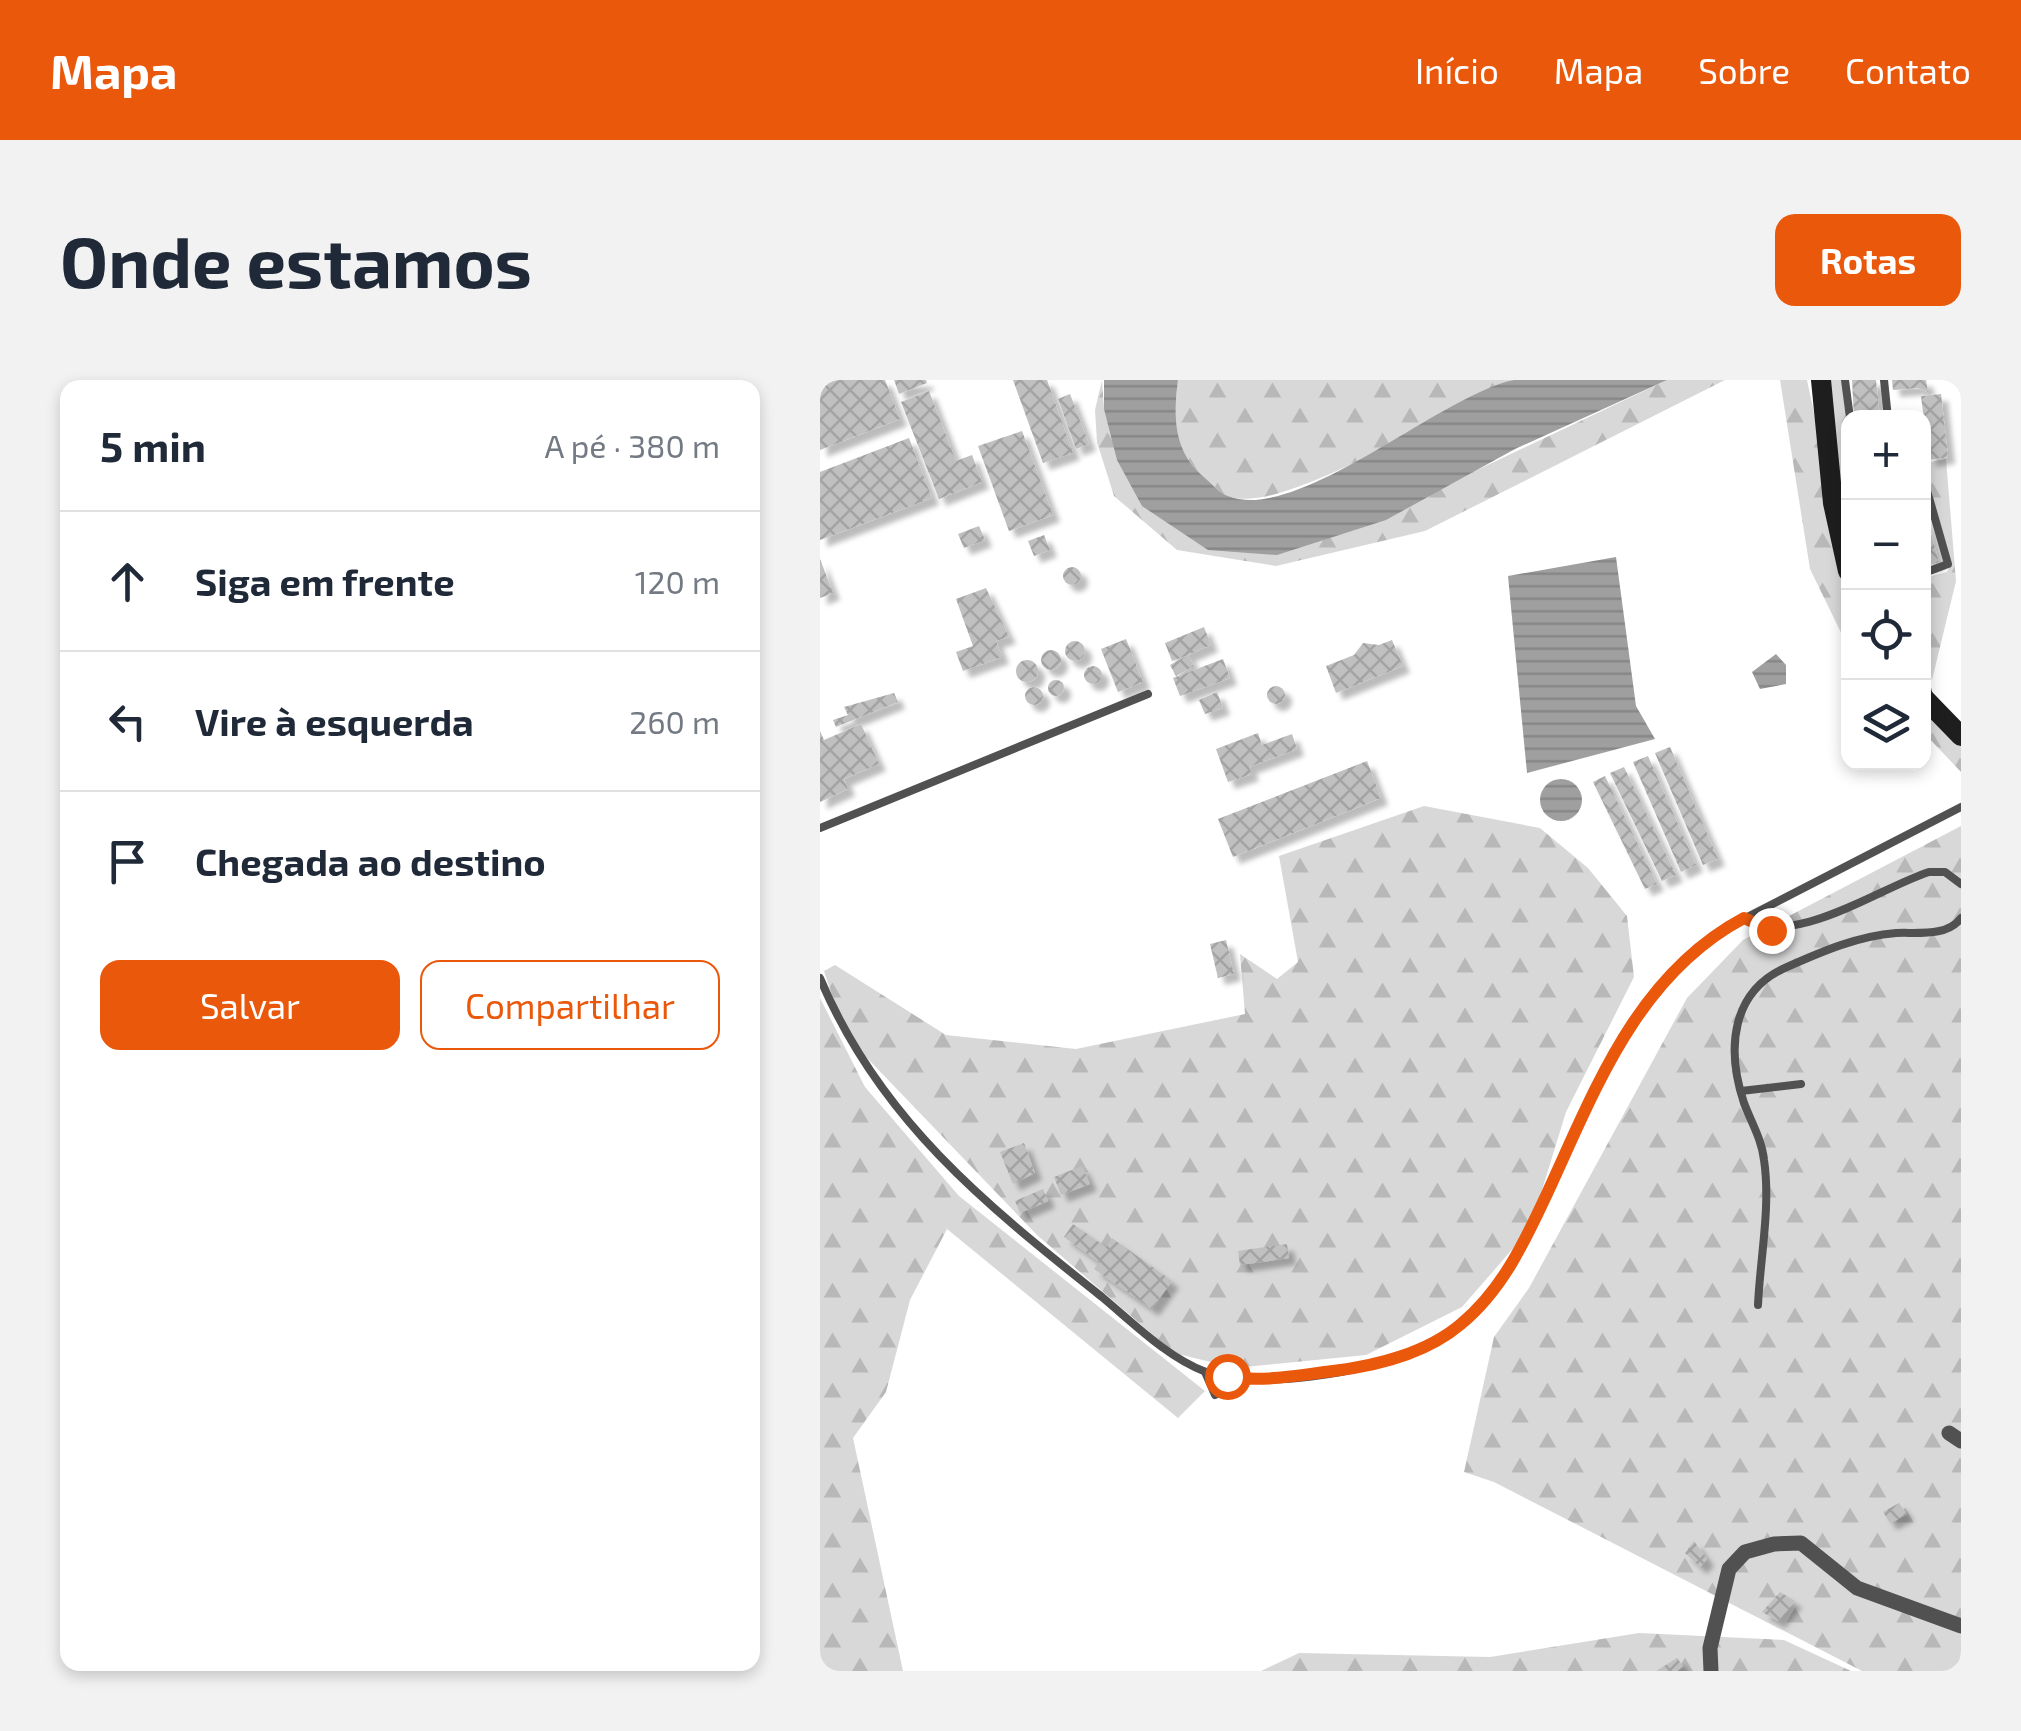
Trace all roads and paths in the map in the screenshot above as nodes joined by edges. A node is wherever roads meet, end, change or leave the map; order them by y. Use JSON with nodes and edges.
{"nodes":[{"id":1,"x":1822,"y":380,"type":"edge"},
{"id":2,"x":1845,"y":380,"type":"edge"},
{"id":3,"x":1884,"y":380,"type":"edge"},
{"id":4,"x":1849,"y":410,"type":"edge"},
{"id":5,"x":1887,"y":410,"type":"edge"},
{"id":6,"x":1931,"y":498,"type":"edge"},
{"id":7,"x":1934,"y":505,"type":"junction"},
{"id":8,"x":1931,"y":506,"type":"edge"},
{"id":9,"x":1841,"y":536,"type":"edge"},
{"id":10,"x":1931,"y":571,"type":"edge"},
{"id":11,"x":1148,"y":694,"type":"dead end"},
{"id":12,"x":1931,"y":706,"type":"edge"},
{"id":13,"x":1961,"y":736,"type":"edge"},
{"id":14,"x":1961,"y":807,"type":"edge"},
{"id":15,"x":820,"y":828,"type":"edge"},
{"id":16,"x":1961,"y":884,"type":"edge"},
{"id":17,"x":1744,"y":918,"type":"junction"},
{"id":18,"x":1961,"y":918,"type":"edge"},
{"id":19,"x":820,"y":978,"type":"edge"},
{"id":20,"x":1800,"y":1084,"type":"dead end"},
{"id":21,"x":1741,"y":1091,"type":"junction"},
{"id":22,"x":1758,"y":1306,"type":"dead end"},
{"id":23,"x":1205,"y":1371,"type":"junction"},
{"id":24,"x":1215,"y":1395,"type":"dead end"},
{"id":25,"x":1961,"y":1626,"type":"edge"},
{"id":26,"x":1712,"y":1671,"type":"edge"}],
"edges":[{"from":1,"to":9,"type":"main road"},
{"from":2,"to":4,"type":"lane"},
{"from":3,"to":5,"type":"lane"},
{"from":6,"to":7,"type":"lane"},
{"from":7,"to":8,"type":"lane"},
{"from":7,"to":10,"type":"lane"},
{"from":11,"to":15,"type":"lane"},
{"from":12,"to":13,"type":"main road"},
{"from":14,"to":17,"type":"lane"},
{"from":16,"to":17,"type":"lane"},
{"from":17,"to":23,"type":"lane"},
{"from":18,"to":21,"type":"lane"},
{"from":19,"to":23,"type":"lane"},
{"from":20,"to":21,"type":"lane"},
{"from":21,"to":22,"type":"lane"},
{"from":23,"to":24,"type":"lane"},
{"from":25,"to":26,"type":"street"}]}
